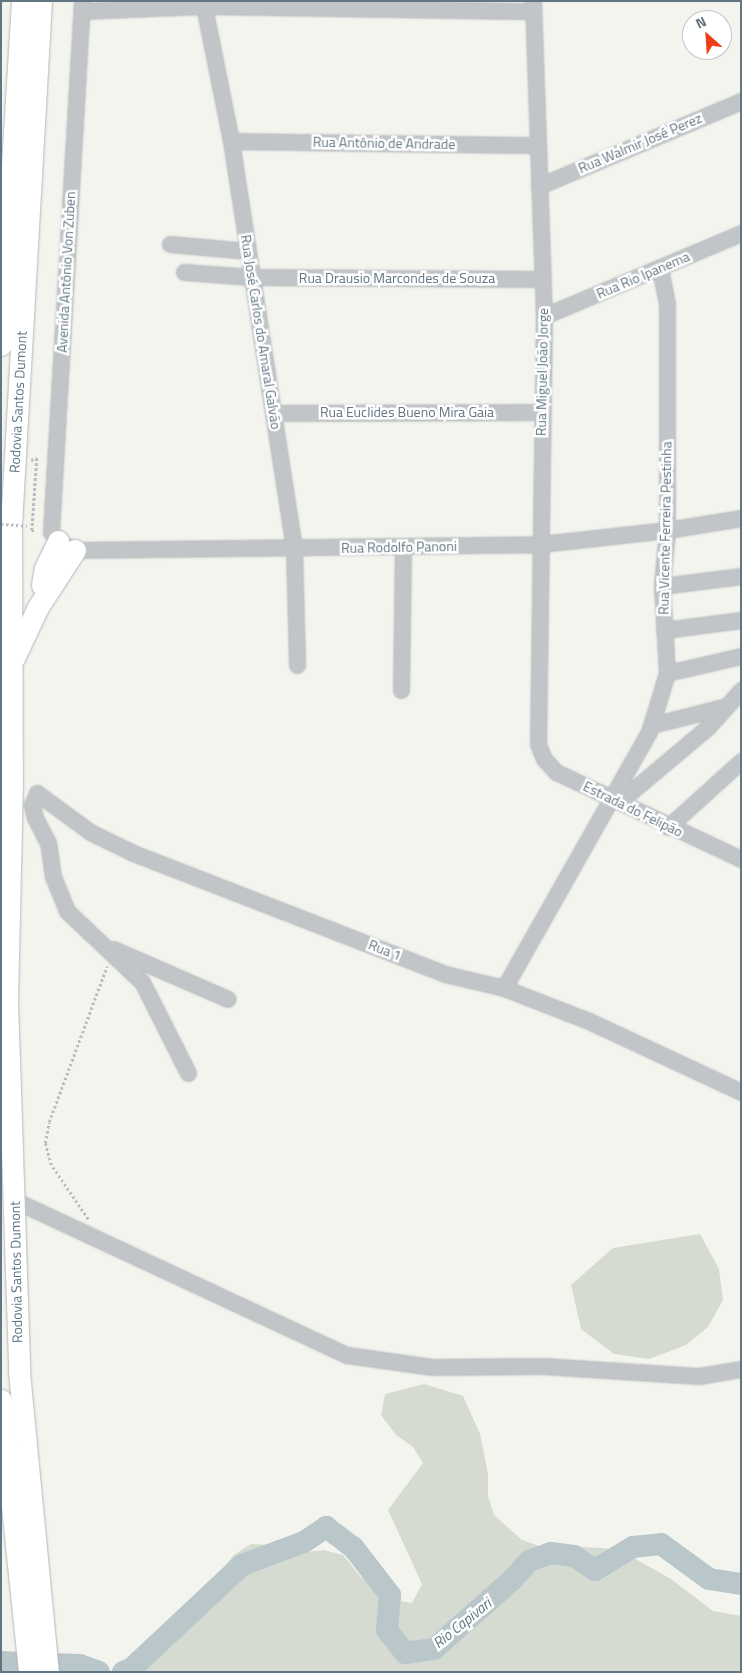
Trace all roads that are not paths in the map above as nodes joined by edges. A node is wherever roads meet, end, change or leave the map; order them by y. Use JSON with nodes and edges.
{"nodes":[{"id":1,"x":22,"y":1,"type":"edge"},
{"id":2,"x":41,"y":1,"type":"edge"},
{"id":3,"x":203,"y":4,"type":"edge"},
{"id":4,"x":82,"y":6,"type":"edge"},
{"id":5,"x":533,"y":6,"type":"edge"},
{"id":6,"x":741,"y":101,"type":"edge"},
{"id":7,"x":231,"y":141,"type":"junction"},
{"id":8,"x":536,"y":145,"type":"junction"},
{"id":9,"x":539,"y":186,"type":"junction"},
{"id":10,"x":741,"y":233,"type":"edge"},
{"id":11,"x":170,"y":244,"type":"dead end"},
{"id":12,"x":248,"y":251,"type":"junction"},
{"id":13,"x":660,"y":268,"type":"junction"},
{"id":14,"x":184,"y":272,"type":"dead end"},
{"id":15,"x":252,"y":277,"type":"junction"},
{"id":16,"x":541,"y":279,"type":"junction"},
{"id":17,"x":544,"y":316,"type":"junction"},
{"id":18,"x":1,"y":345,"type":"edge"},
{"id":19,"x":274,"y":412,"type":"junction"},
{"id":20,"x":541,"y":412,"type":"junction"},
{"id":21,"x":741,"y":518,"type":"edge"},
{"id":22,"x":667,"y":530,"type":"junction"},
{"id":23,"x":61,"y":541,"type":"junction"},
{"id":24,"x":541,"y":544,"type":"junction"},
{"id":25,"x":403,"y":547,"type":"junction"},
{"id":26,"x":294,"y":548,"type":"junction"},
{"id":27,"x":741,"y":576,"type":"edge"},
{"id":28,"x":662,"y":586,"type":"junction"},
{"id":29,"x":741,"y":620,"type":"edge"},
{"id":30,"x":664,"y":630,"type":"junction"},
{"id":31,"x":741,"y":656,"type":"edge"},
{"id":32,"x":11,"y":665,"type":"junction"},
{"id":33,"x":297,"y":665,"type":"dead end"},
{"id":34,"x":667,"y":673,"type":"junction"},
{"id":35,"x":401,"y":690,"type":"dead end"},
{"id":36,"x":741,"y":690,"type":"edge"},
{"id":37,"x":727,"y":706,"type":"junction"},
{"id":38,"x":652,"y":725,"type":"junction"},
{"id":39,"x":538,"y":744,"type":"joint"},
{"id":40,"x":741,"y":761,"type":"edge"},
{"id":41,"x":616,"y":799,"type":"junction"},
{"id":42,"x":668,"y":827,"type":"junction"},
{"id":43,"x":741,"y":859,"type":"edge"},
{"id":44,"x":107,"y":949,"type":"junction"},
{"id":45,"x":504,"y":988,"type":"junction"},
{"id":46,"x":228,"y":999,"type":"dead end"},
{"id":47,"x":188,"y":1073,"type":"dead end"},
{"id":48,"x":741,"y":1092,"type":"edge"},
{"id":49,"x":14,"y":1200,"type":"junction"},
{"id":50,"x":741,"y":1369,"type":"edge"},
{"id":51,"x":1,"y":1400,"type":"edge"},
{"id":52,"x":32,"y":1611,"type":"junction"},
{"id":53,"x":30,"y":1672,"type":"edge"},
{"id":54,"x":48,"y":1672,"type":"edge"}],
"edges":[{"from":1,"to":18,"type":"highway","name":"Rodovia Santos Dumont"},
{"from":2,"to":32,"type":"highway","name":"Rodovia Santos Dumont"},
{"from":3,"to":4,"type":"street"},
{"from":3,"to":5,"type":"street"},
{"from":3,"to":7,"type":"street","name":"Rua José Carlos do Amaral Galvão"},
{"from":4,"to":23,"type":"street","name":"Avenida Antônio Von Zuben"},
{"from":5,"to":8,"type":"street","name":"Rua Miguel João Jorge"},
{"from":6,"to":9,"type":"street","name":"Rua Walmir José Perez"},
{"from":7,"to":8,"type":"street","name":"Rua Antônio de Andrade"},
{"from":7,"to":12,"type":"street","name":"Rua José Carlos do Amaral Galvão"},
{"from":8,"to":9,"type":"street","name":"Rua Miguel João Jorge"},
{"from":9,"to":16,"type":"street","name":"Rua Miguel João Jorge"},
{"from":10,"to":13,"type":"street","name":"Rua Rio Ipanema"},
{"from":11,"to":12,"type":"street"},
{"from":12,"to":15,"type":"street","name":"Rua José Carlos do Amaral Galvão"},
{"from":13,"to":17,"type":"street","name":"Rua Rio Ipanema"},
{"from":13,"to":22,"type":"street","name":"Rua Vicente Ferreira Pestinha"},
{"from":14,"to":15,"type":"street","name":"Rua Drausio Marcondes de Souza"},
{"from":15,"to":16,"type":"street","name":"Rua Drausio Marcondes de Souza"},
{"from":15,"to":19,"type":"street","name":"Rua José Carlos do Amaral Galvão"},
{"from":16,"to":17,"type":"street","name":"Rua Miguel João Jorge"},
{"from":17,"to":20,"type":"street","name":"Rua Miguel João Jorge"},
{"from":19,"to":20,"type":"street","name":"Rua Euclides Bueno Mira Gaia"},
{"from":19,"to":26,"type":"street","name":"Rua José Carlos do Amaral Galvão"},
{"from":20,"to":24,"type":"street","name":"Rua Miguel João Jorge"},
{"from":21,"to":22,"type":"street","name":"Rua Rodolfo Panoni"},
{"from":22,"to":24,"type":"street","name":"Rua Rodolfo Panoni"},
{"from":22,"to":28,"type":"street","name":"Rua Vicente Ferreira Pestinha"},
{"from":23,"to":26,"type":"street","name":"Rua Rodolfo Panoni"},
{"from":23,"to":32,"type":"highway"},
{"from":24,"to":25,"type":"street","name":"Rua Rodolfo Panoni"},
{"from":24,"to":39,"type":"street","name":"Rua Miguel João Jorge"},
{"from":25,"to":26,"type":"street","name":"Rua Rodolfo Panoni"},
{"from":25,"to":35,"type":"street"},
{"from":26,"to":33,"type":"street","name":"Rua José Carlos do Amaral Galvão"},
{"from":27,"to":28,"type":"street"},
{"from":28,"to":30,"type":"street","name":"Rua Vicente Ferreira Pestinha"},
{"from":29,"to":30,"type":"street"},
{"from":30,"to":34,"type":"street","name":"Rua Vicente Ferreira Pestinha"},
{"from":31,"to":34,"type":"street"},
{"from":32,"to":49,"type":"highway","name":"Rodovia Santos Dumont"},
{"from":34,"to":38,"type":"street","name":"Rua Vicente Ferreira Pestinha"},
{"from":36,"to":37,"type":"street"},
{"from":37,"to":38,"type":"street"},
{"from":37,"to":41,"type":"street"},
{"from":38,"to":41,"type":"street","name":"Rua Vicente Ferreira Pestinha"},
{"from":39,"to":41,"type":"street","name":"Estrada do Felipão"},
{"from":40,"to":42,"type":"street"},
{"from":41,"to":42,"type":"street","name":"Estrada do Felipão"},
{"from":41,"to":45,"type":"street","name":"Rua Vicente Ferreira Pestinha"},
{"from":42,"to":43,"type":"street","name":"Estrada do Felipão"},
{"from":44,"to":45,"type":"street","name":"Rua 1"},
{"from":44,"to":46,"type":"street"},
{"from":44,"to":47,"type":"street"},
{"from":45,"to":48,"type":"street","name":"Rua 1"},
{"from":49,"to":50,"type":"street"},
{"from":49,"to":52,"type":"highway","name":"Rodovia Santos Dumont"},
{"from":51,"to":52,"type":"highway","name":"Rodovia Santos Dumont"},
{"from":52,"to":53,"type":"highway","name":"Rodovia Santos Dumont"},
{"from":52,"to":54,"type":"highway","name":"Rodovia Santos Dumont"}]}
